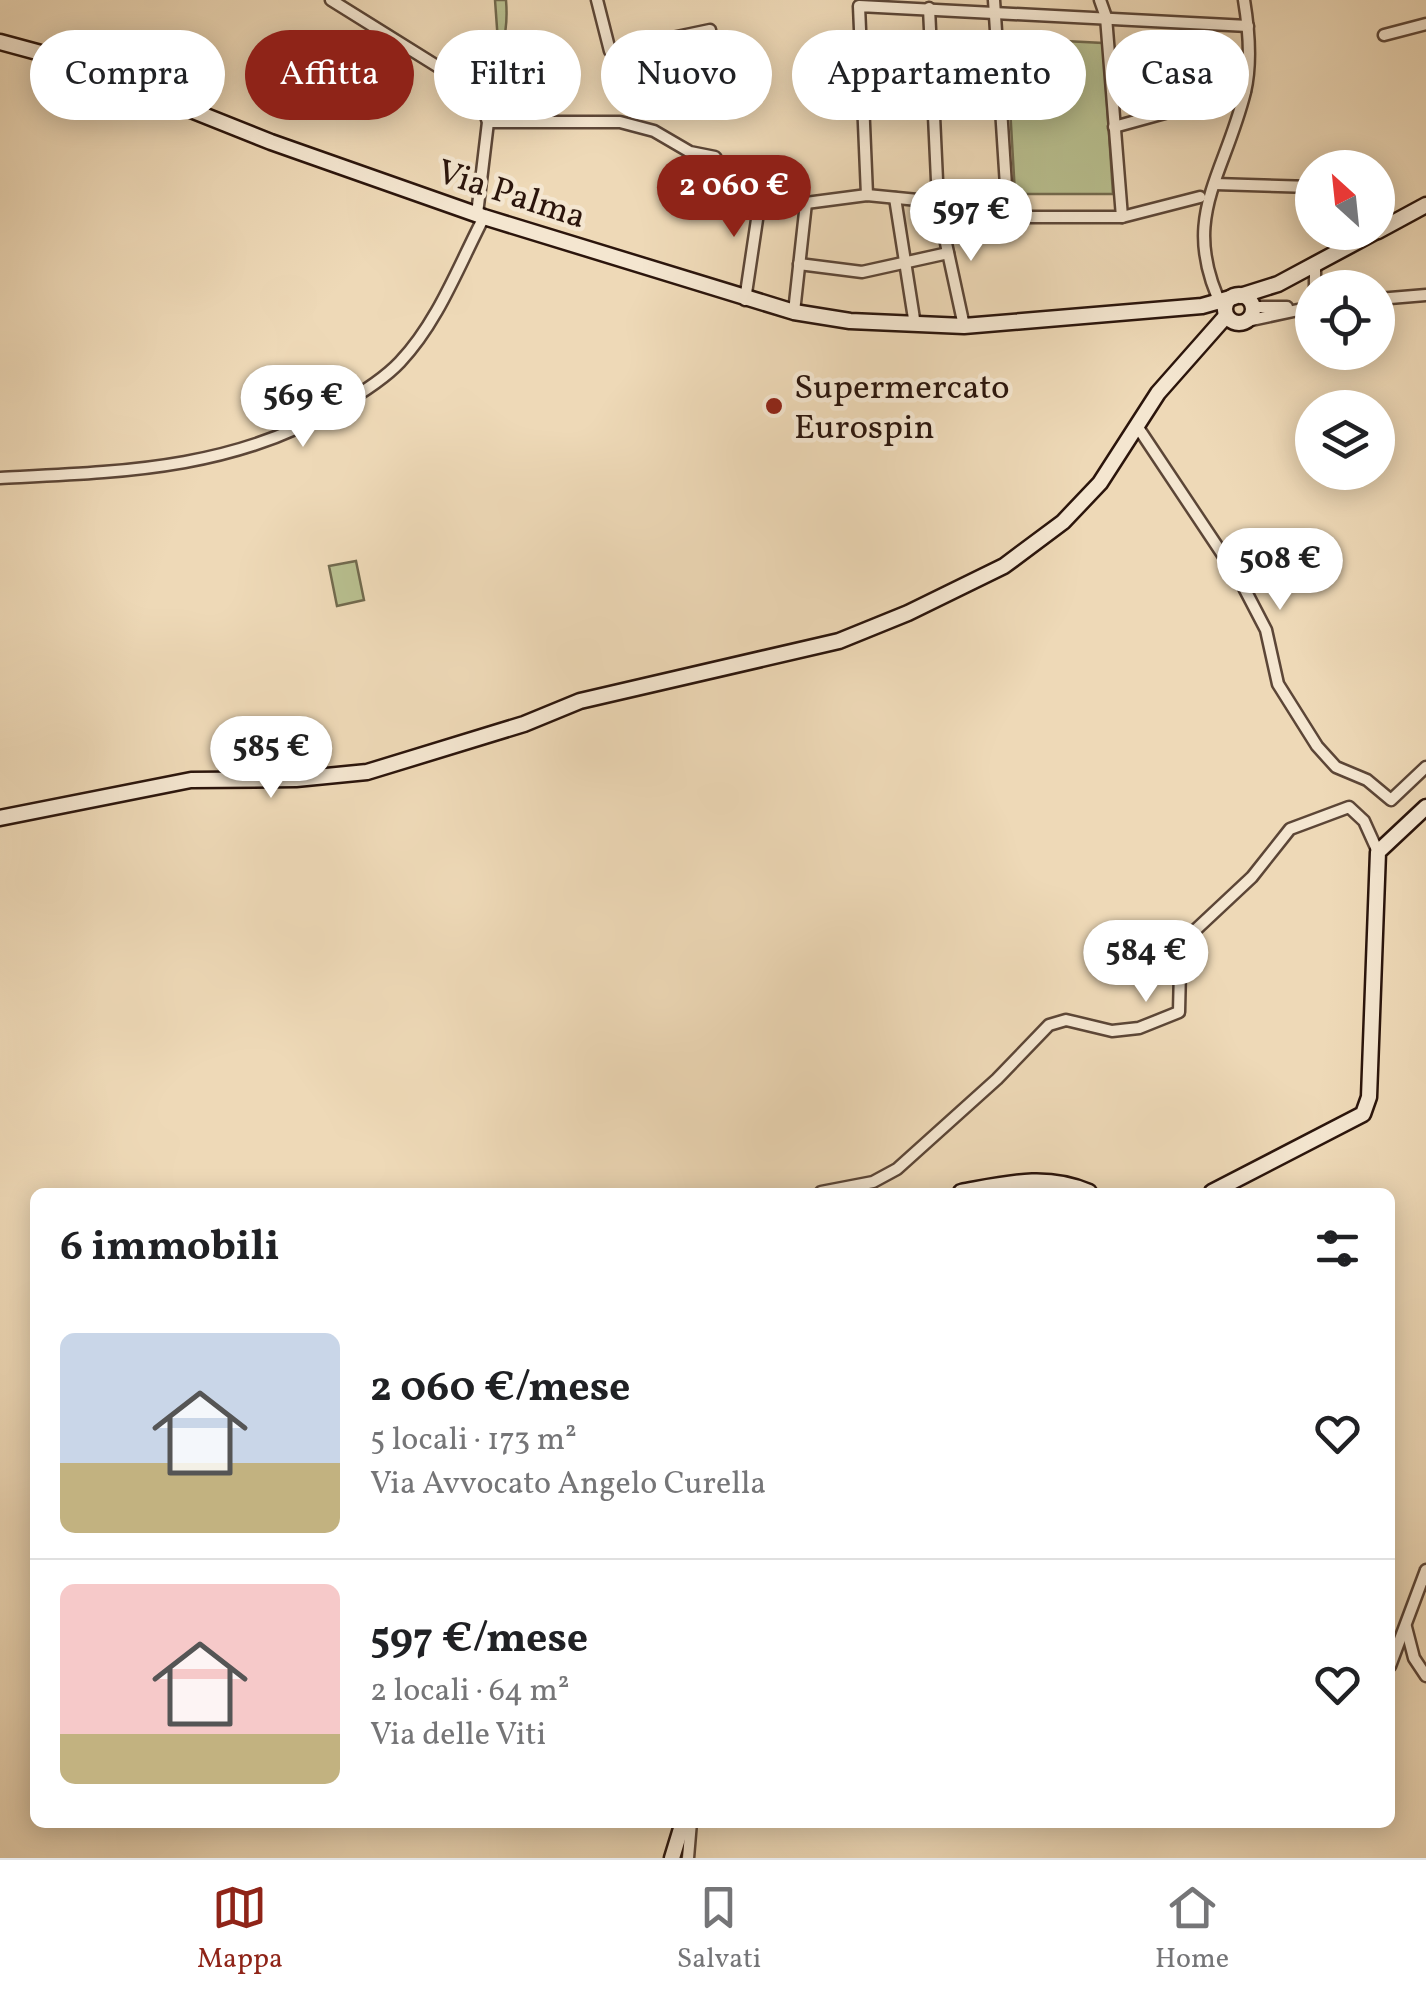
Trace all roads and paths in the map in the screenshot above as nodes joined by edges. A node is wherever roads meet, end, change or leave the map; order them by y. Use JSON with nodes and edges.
{"nodes":[{"id":1,"x":331,"y":0,"type":"edge"},
{"id":2,"x":597,"y":0,"type":"edge"},
{"id":3,"x":1100,"y":0,"type":"edge"},
{"id":4,"x":1244,"y":0,"type":"edge"},
{"id":5,"x":906,"y":3,"type":"edge"},
{"id":6,"x":996,"y":5,"type":"edge"},
{"id":7,"x":929,"y":8,"type":"junction"},
{"id":8,"x":1106,"y":17,"type":"junction"},
{"id":9,"x":1426,"y":24,"type":"edge"},
{"id":10,"x":1248,"y":26,"type":"junction"},
{"id":11,"x":604,"y":30,"type":"edge"},
{"id":12,"x":930,"y":30,"type":"edge"},
{"id":13,"x":997,"y":30,"type":"edge"},
{"id":14,"x":1248,"y":30,"type":"edge"},
{"id":15,"x":1384,"y":35,"type":"dead end"},
{"id":16,"x":0,"y":42,"type":"edge"},
{"id":17,"x":935,"y":120,"type":"edge"},
{"id":18,"x":1003,"y":120,"type":"edge"},
{"id":19,"x":1139,"y":120,"type":"edge"},
{"id":20,"x":1236,"y":120,"type":"edge"},
{"id":21,"x":488,"y":122,"type":"junction"},
{"id":22,"x":1114,"y":127,"type":"junction"},
{"id":23,"x":1215,"y":184,"type":"junction"},
{"id":24,"x":762,"y":186,"type":"junction"},
{"id":25,"x":1295,"y":186,"type":"edge"},
{"id":26,"x":866,"y":195,"type":"junction"},
{"id":27,"x":895,"y":198,"type":"junction"},
{"id":28,"x":1200,"y":198,"type":"dead end"},
{"id":29,"x":806,"y":202,"type":"junction"},
{"id":30,"x":1426,"y":205,"type":"edge"},
{"id":31,"x":939,"y":206,"type":"junction"},
{"id":32,"x":481,"y":216,"type":"junction"},
{"id":33,"x":1008,"y":217,"type":"junction"},
{"id":34,"x":1122,"y":217,"type":"junction"},
{"id":35,"x":1395,"y":222,"type":"edge"},
{"id":36,"x":1343,"y":250,"type":"edge"},
{"id":37,"x":948,"y":253,"type":"junction"},
{"id":38,"x":799,"y":264,"type":"junction"},
{"id":39,"x":902,"y":264,"type":"junction"},
{"id":40,"x":1315,"y":265,"type":"junction"},
{"id":41,"x":1315,"y":270,"type":"edge"},
{"id":42,"x":1211,"y":280,"type":"junction"},
{"id":43,"x":1278,"y":284,"type":"junction"},
{"id":44,"x":1426,"y":295,"type":"edge"},
{"id":45,"x":1236,"y":297,"type":"junction"},
{"id":46,"x":1395,"y":298,"type":"edge"},
{"id":47,"x":745,"y":300,"type":"junction"},
{"id":48,"x":1202,"y":306,"type":"junction"},
{"id":49,"x":1254,"y":306,"type":"junction"},
{"id":50,"x":1295,"y":307,"type":"edge"},
{"id":51,"x":1295,"y":308,"type":"edge"},
{"id":52,"x":794,"y":312,"type":"junction"},
{"id":53,"x":1229,"y":315,"type":"junction"},
{"id":54,"x":914,"y":325,"type":"junction"},
{"id":55,"x":964,"y":326,"type":"junction"},
{"id":56,"x":1137,"y":426,"type":"junction"},
{"id":57,"x":0,"y":478,"type":"edge"},
{"id":58,"x":1426,"y":767,"type":"edge"},
{"id":59,"x":1426,"y":807,"type":"edge"},
{"id":60,"x":0,"y":818,"type":"edge"},
{"id":61,"x":1378,"y":852,"type":"junction"},
{"id":62,"x":842,"y":1188,"type":"edge"},
{"id":63,"x":985,"y":1188,"type":"edge"},
{"id":64,"x":1080,"y":1188,"type":"edge"},
{"id":65,"x":1220,"y":1188,"type":"edge"},
{"id":66,"x":1426,"y":1570,"type":"edge"},
{"id":67,"x":1405,"y":1622,"type":"junction"},
{"id":68,"x":1395,"y":1651,"type":"edge"},
{"id":69,"x":1426,"y":1676,"type":"edge"},
{"id":70,"x":681,"y":1828,"type":"edge"},
{"id":71,"x":690,"y":1828,"type":"edge"},
{"id":72,"x":672,"y":1858,"type":"edge"},
{"id":73,"x":688,"y":1858,"type":"edge"}],
"edges":[{"from":1,"to":21,"type":"street"},
{"from":2,"to":11,"type":"street"},
{"from":3,"to":8,"type":"street"},
{"from":4,"to":10,"type":"street"},
{"from":5,"to":7,"type":"street"},
{"from":5,"to":26,"type":"street"},
{"from":6,"to":7,"type":"street"},
{"from":6,"to":8,"type":"street"},
{"from":6,"to":13,"type":"street"},
{"from":7,"to":12,"type":"street"},
{"from":8,"to":10,"type":"street"},
{"from":8,"to":22,"type":"street"},
{"from":9,"to":15,"type":"street"},
{"from":10,"to":14,"type":"street"},
{"from":16,"to":32,"type":"street","name":"Via Palma"},
{"from":17,"to":31,"type":"street"},
{"from":18,"to":33,"type":"street"},
{"from":19,"to":22,"type":"street"},
{"from":20,"to":23,"type":"street"},
{"from":21,"to":24,"type":"street"},
{"from":21,"to":32,"type":"street"},
{"from":22,"to":34,"type":"street"},
{"from":23,"to":25,"type":"street"},
{"from":23,"to":42,"type":"street"},
{"from":24,"to":29,"type":"street"},
{"from":24,"to":47,"type":"street"},
{"from":26,"to":27,"type":"street"},
{"from":26,"to":29,"type":"street"},
{"from":27,"to":31,"type":"street"},
{"from":27,"to":39,"type":"street"},
{"from":28,"to":34,"type":"street"},
{"from":29,"to":38,"type":"street"},
{"from":30,"to":35,"type":"street"},
{"from":31,"to":33,"type":"street"},
{"from":31,"to":37,"type":"street"},
{"from":32,"to":47,"type":"street","name":"Via Palma"},
{"from":32,"to":57,"type":"street"},
{"from":33,"to":34,"type":"street"},
{"from":36,"to":40,"type":"street"},
{"from":37,"to":39,"type":"street"},
{"from":37,"to":55,"type":"street"},
{"from":38,"to":39,"type":"street"},
{"from":38,"to":52,"type":"street"},
{"from":39,"to":54,"type":"street"},
{"from":40,"to":41,"type":"street"},
{"from":40,"to":43,"type":"street"},
{"from":42,"to":45,"type":"street"},
{"from":42,"to":48,"type":"street"},
{"from":42,"to":53,"type":"street"},
{"from":43,"to":45,"type":"street"},
{"from":43,"to":49,"type":"street"},
{"from":44,"to":46,"type":"street"},
{"from":45,"to":49,"type":"street"},
{"from":45,"to":53,"type":"street"},
{"from":47,"to":52,"type":"street","name":"Via Palma"},
{"from":48,"to":53,"type":"street"},
{"from":48,"to":55,"type":"street","name":"Via Palma"},
{"from":49,"to":50,"type":"street"},
{"from":49,"to":53,"type":"street"},
{"from":51,"to":53,"type":"street"},
{"from":52,"to":54,"type":"street","name":"Via Palma"},
{"from":53,"to":56,"type":"street"},
{"from":54,"to":55,"type":"street","name":"Via Palma"},
{"from":56,"to":58,"type":"street"},
{"from":56,"to":60,"type":"street"},
{"from":59,"to":61,"type":"street"},
{"from":61,"to":62,"type":"street"},
{"from":61,"to":65,"type":"street"},
{"from":63,"to":64,"type":"street"},
{"from":66,"to":67,"type":"street"},
{"from":67,"to":68,"type":"street"},
{"from":67,"to":69,"type":"street"},
{"from":70,"to":72,"type":"street"},
{"from":71,"to":73,"type":"street"}]}
